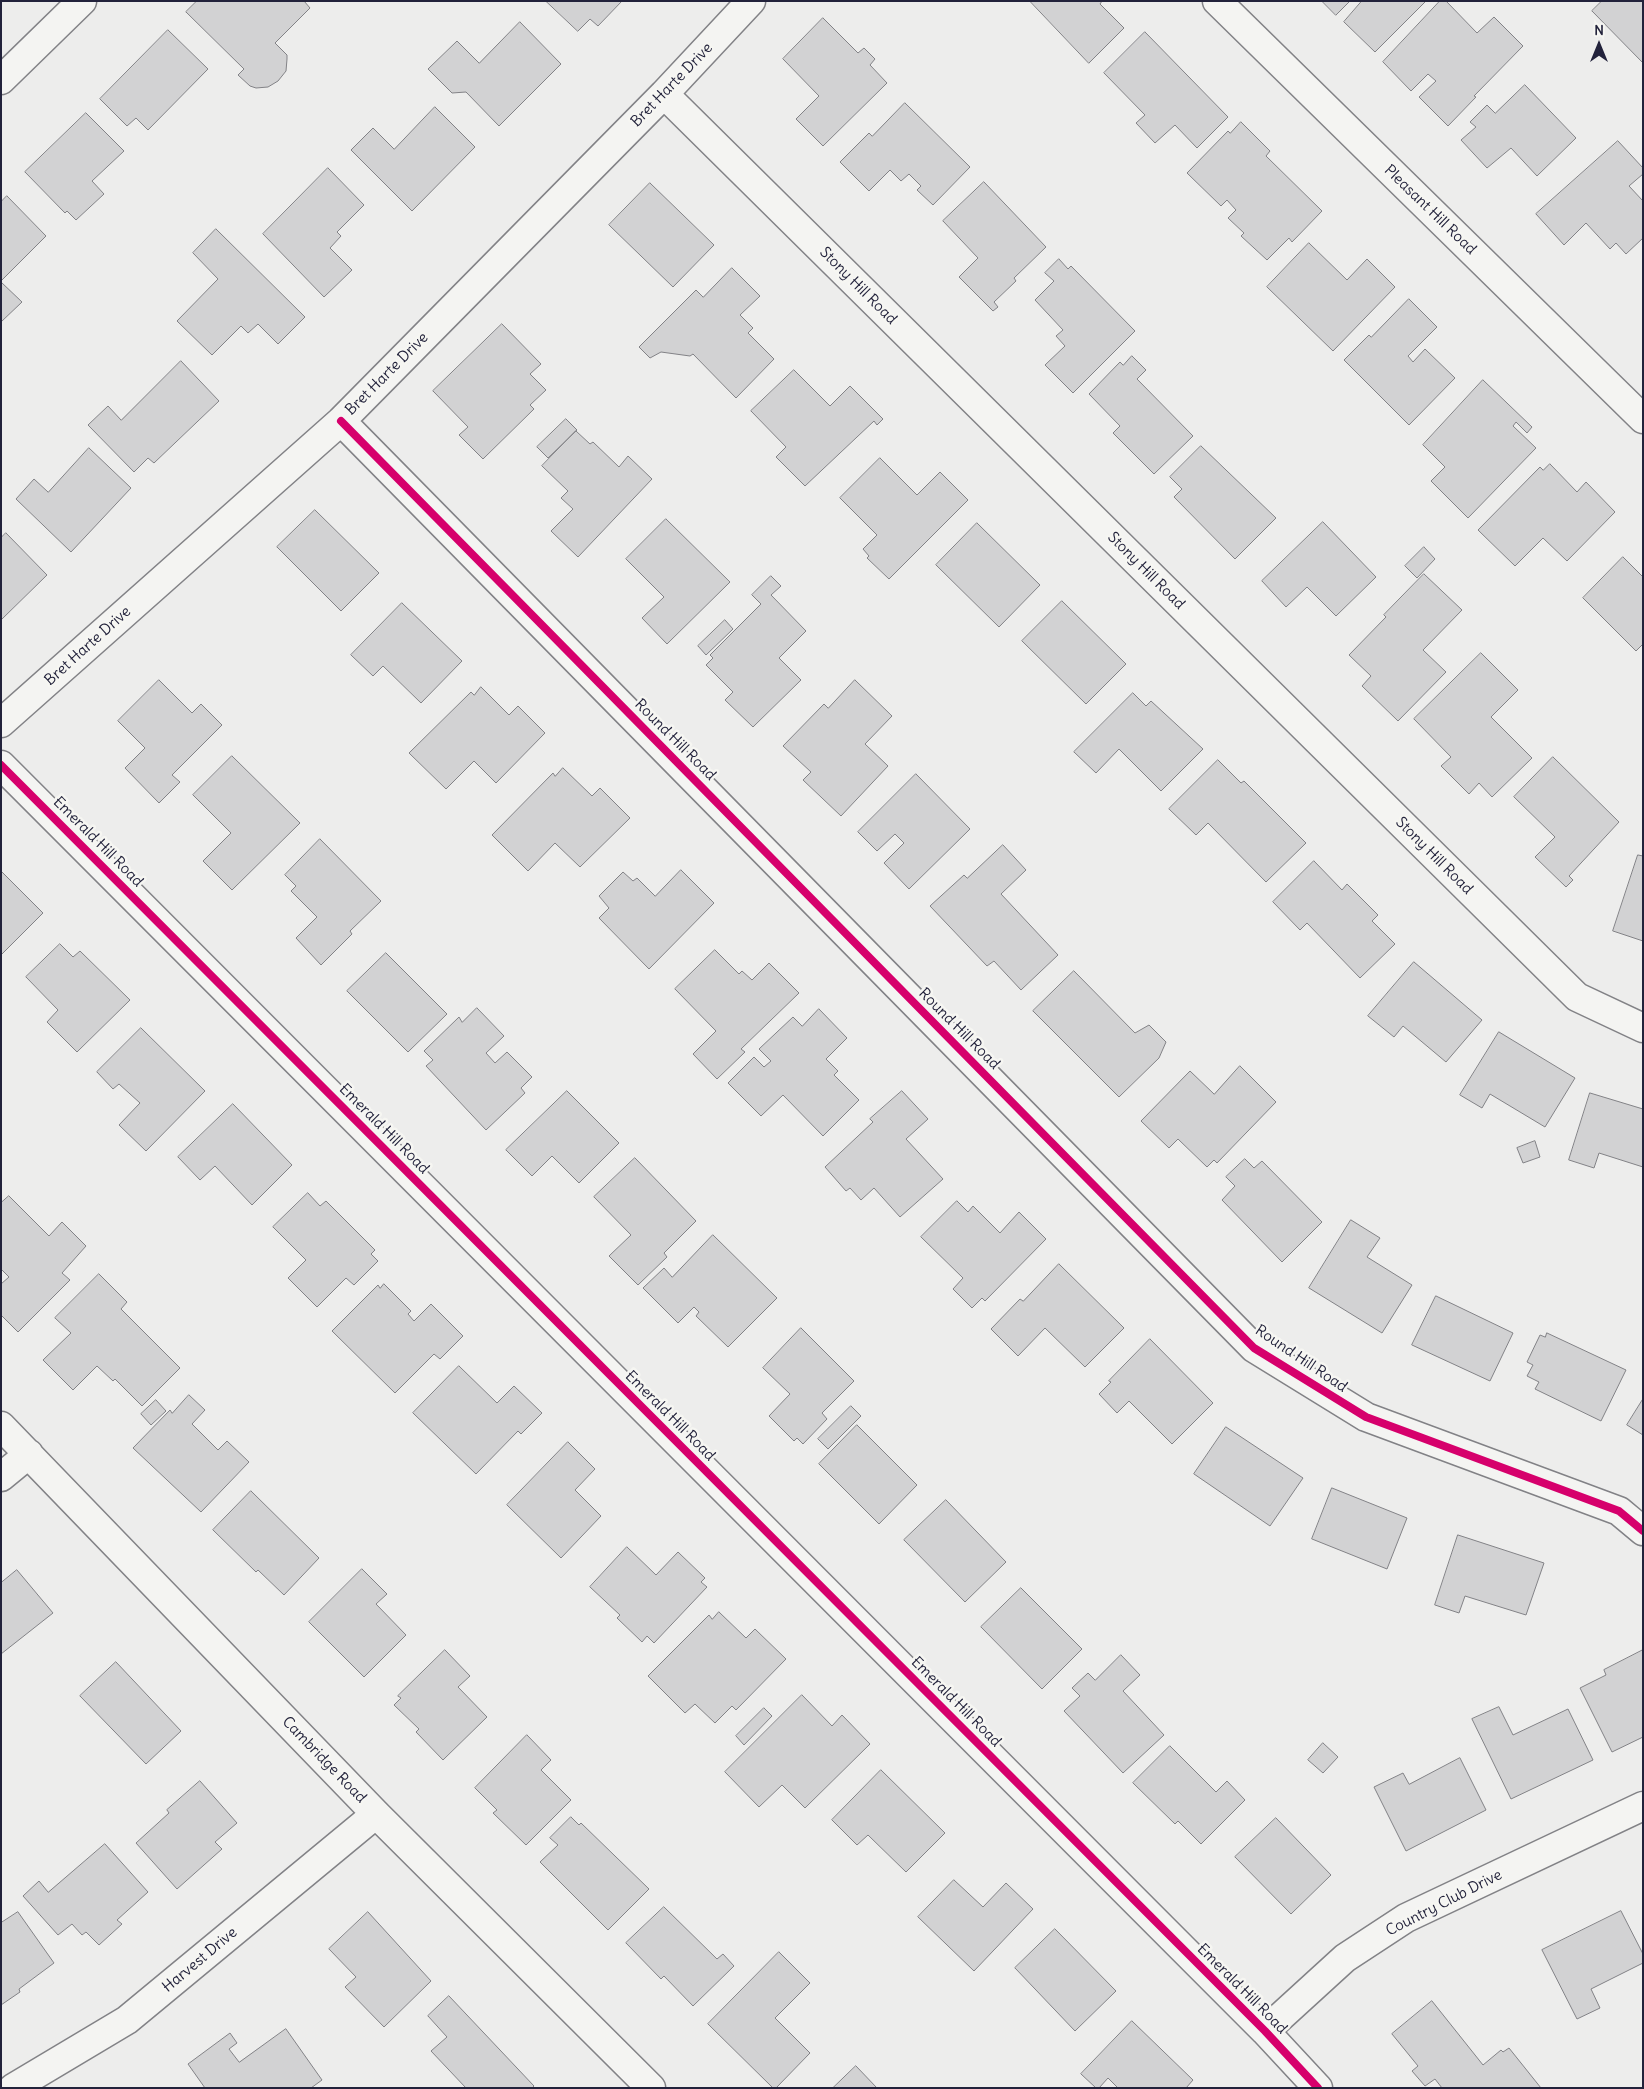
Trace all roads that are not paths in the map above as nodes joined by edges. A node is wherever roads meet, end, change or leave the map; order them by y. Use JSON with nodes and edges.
{"nodes":[{"id":1,"x":82,"y":1,"type":"edge"},
{"id":2,"x":751,"y":1,"type":"edge"},
{"id":3,"x":1217,"y":1,"type":"edge"},
{"id":4,"x":1,"y":80,"type":"edge"},
{"id":5,"x":664,"y":94,"type":"junction"},
{"id":6,"x":1643,"y":419,"type":"edge"},
{"id":7,"x":341,"y":421,"type":"junction"},
{"id":8,"x":1,"y":723,"type":"edge"},
{"id":9,"x":1,"y":765,"type":"edge"},
{"id":10,"x":1643,"y":1028,"type":"edge"},
{"id":11,"x":1,"y":1426,"type":"edge"},
{"id":12,"x":29,"y":1454,"type":"junction"},
{"id":13,"x":1,"y":1477,"type":"edge"},
{"id":14,"x":1643,"y":1531,"type":"edge"},
{"id":15,"x":1643,"y":1806,"type":"edge"},
{"id":16,"x":376,"y":1814,"type":"junction"},
{"id":17,"x":1265,"y":2031,"type":"junction"},
{"id":18,"x":13,"y":2088,"type":"edge"},
{"id":19,"x":651,"y":2088,"type":"edge"},
{"id":20,"x":1318,"y":2088,"type":"edge"}],
"edges":[{"from":1,"to":4,"type":"street"},
{"from":2,"to":5,"type":"street","name":"Bret Harte Drive"},
{"from":3,"to":6,"type":"street","name":"Pleasant Hill Road"},
{"from":5,"to":7,"type":"street","name":"Bret Harte Drive"},
{"from":5,"to":10,"type":"street","name":"Stony Hill Road"},
{"from":7,"to":8,"type":"street","name":"Bret Harte Drive"},
{"from":7,"to":14,"type":"street","name":"Round Hill Road"},
{"from":9,"to":17,"type":"street","name":"Emerald Hill Road"},
{"from":11,"to":12,"type":"street","name":"Cambridge Road"},
{"from":12,"to":13,"type":"street"},
{"from":12,"to":16,"type":"street","name":"Cambridge Road"},
{"from":15,"to":17,"type":"street","name":"Country Club Drive"},
{"from":16,"to":18,"type":"street","name":"Harvest Drive"},
{"from":16,"to":19,"type":"street","name":"Cambridge Road"},
{"from":17,"to":20,"type":"street","name":"Emerald Hill Road"}]}
